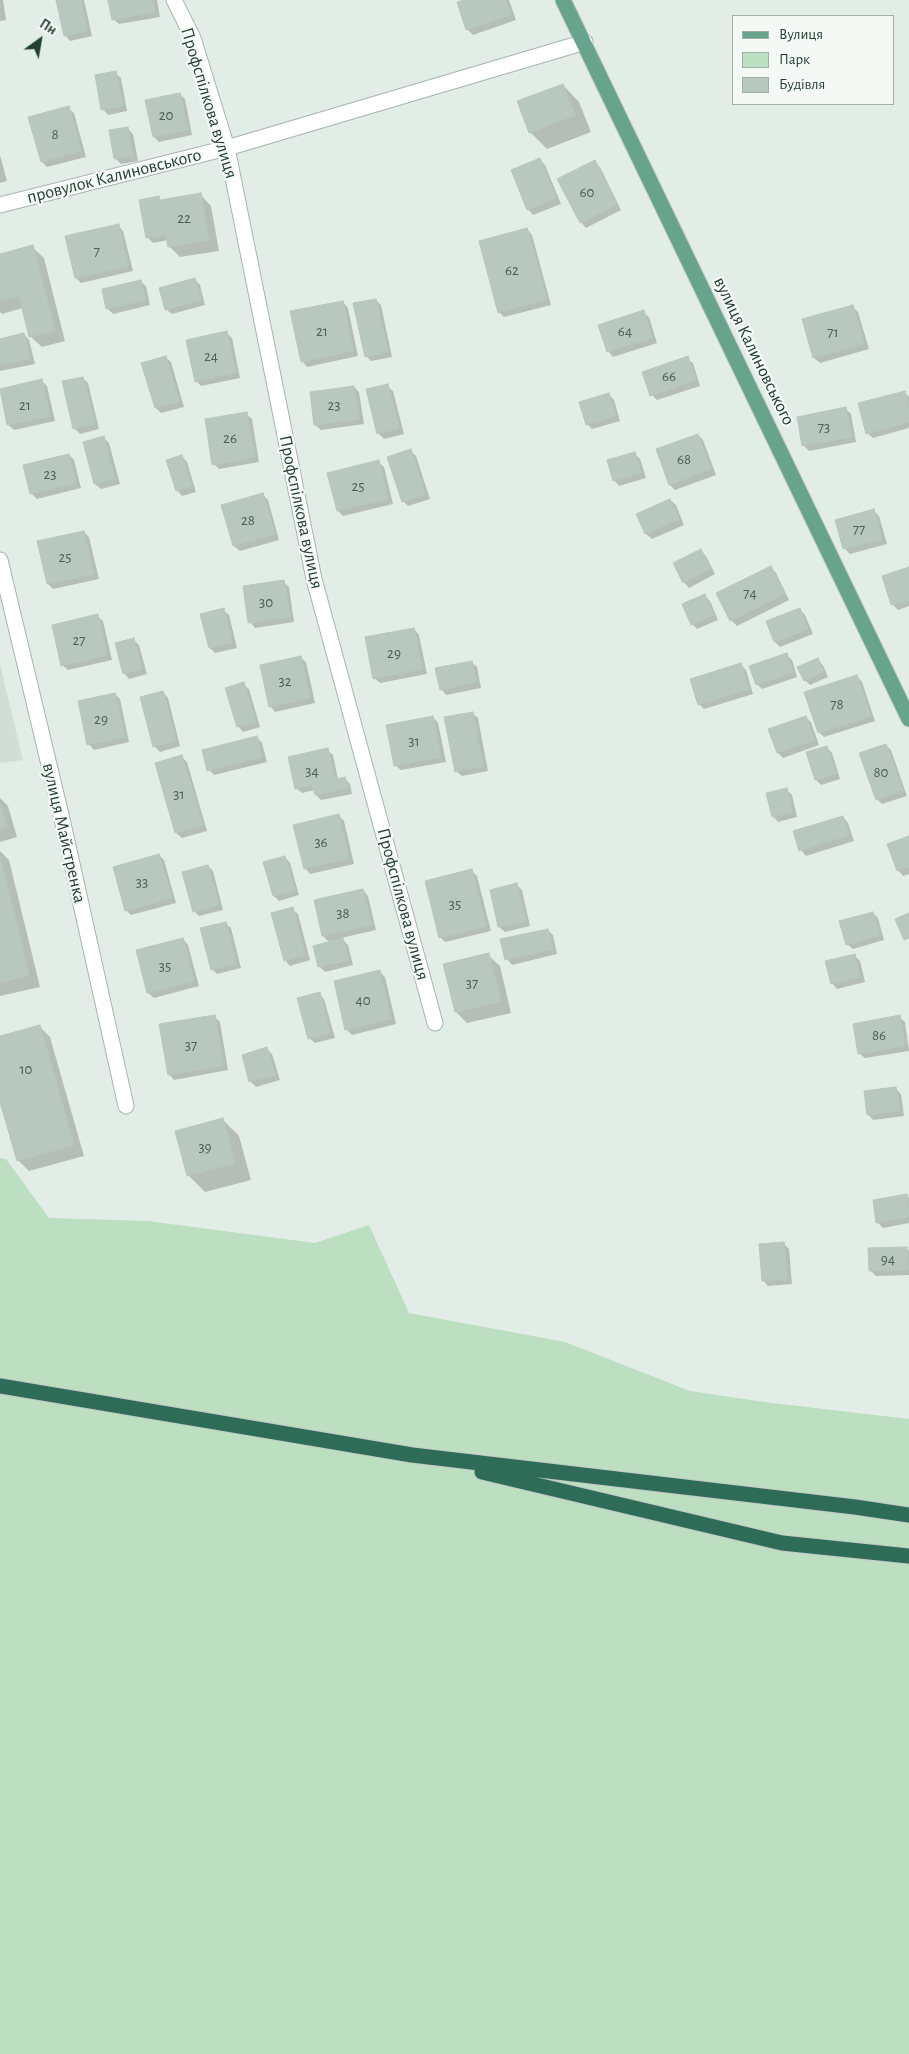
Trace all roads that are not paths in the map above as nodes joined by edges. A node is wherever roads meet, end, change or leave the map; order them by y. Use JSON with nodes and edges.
{"nodes":[{"id":1,"x":174,"y":0,"type":"edge"},
{"id":2,"x":564,"y":0,"type":"edge"},
{"id":3,"x":585,"y":42,"type":"junction"},
{"id":4,"x":227,"y":148,"type":"junction"},
{"id":5,"x":0,"y":205,"type":"edge"},
{"id":6,"x":0,"y":560,"type":"edge"},
{"id":7,"x":909,"y":719,"type":"edge"},
{"id":8,"x":435,"y":1023,"type":"dead end"},
{"id":9,"x":126,"y":1106,"type":"dead end"},
{"id":10,"x":0,"y":1386,"type":"edge"},
{"id":11,"x":412,"y":1455,"type":"junction"},
{"id":12,"x":909,"y":1515,"type":"edge"},
{"id":13,"x":909,"y":1556,"type":"edge"}],
"edges":[{"from":1,"to":4,"type":"street","name":"Профспілкова вулиця"},
{"from":2,"to":3,"type":"main road","name":"вулиця Калиновського"},
{"from":3,"to":4,"type":"street","name":"провулок Калиновського"},
{"from":3,"to":7,"type":"main road","name":"вулиця Калиновського"},
{"from":4,"to":5,"type":"street","name":"провулок Калиновського"},
{"from":4,"to":8,"type":"street","name":"Профспілкова вулиця"},
{"from":6,"to":9,"type":"street","name":"вулиця Майстренка"},
{"from":10,"to":11,"type":"highway"},
{"from":11,"to":12,"type":"highway"},
{"from":11,"to":13,"type":"highway"}]}
